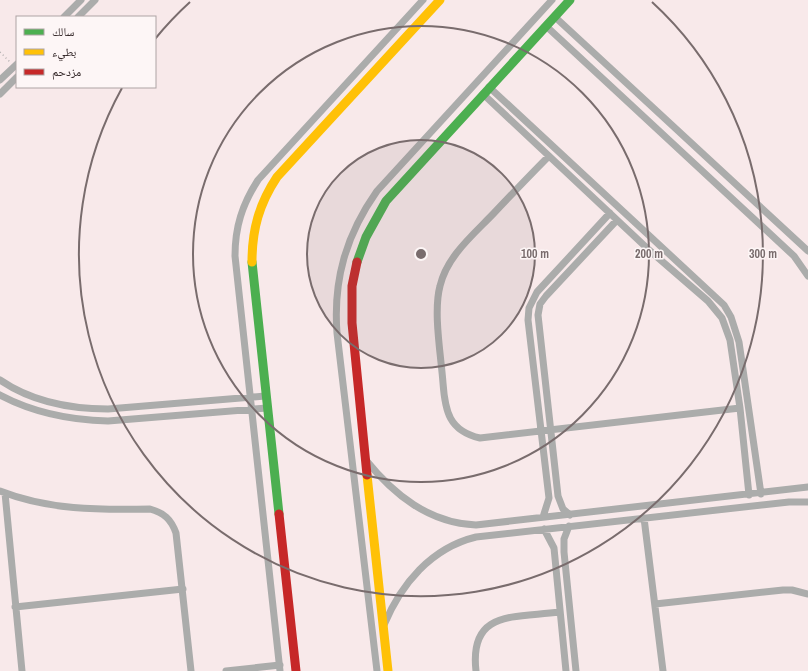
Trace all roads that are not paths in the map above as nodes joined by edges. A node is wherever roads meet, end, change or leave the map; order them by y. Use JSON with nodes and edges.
{"nodes":[{"id":1,"x":81,"y":0,"type":"edge"},
{"id":2,"x":95,"y":0,"type":"edge"},
{"id":3,"x":423,"y":0,"type":"edge"},
{"id":4,"x":440,"y":0,"type":"edge"},
{"id":5,"x":552,"y":0,"type":"edge"},
{"id":6,"x":570,"y":0,"type":"edge"},
{"id":7,"x":65,"y":16,"type":"edge"},
{"id":8,"x":79,"y":16,"type":"edge"},
{"id":9,"x":554,"y":16,"type":"junction"},
{"id":10,"x":546,"y":26,"type":"junction"},
{"id":11,"x":15,"y":65,"type":"edge"},
{"id":12,"x":16,"y":78,"type":"edge"},
{"id":13,"x":0,"y":80,"type":"edge"},
{"id":14,"x":486,"y":91,"type":"junction"},
{"id":15,"x":0,"y":94,"type":"edge"},
{"id":16,"x":548,"y":156,"type":"junction"},
{"id":17,"x":610,"y":213,"type":"junction"},
{"id":18,"x":618,"y":220,"type":"junction"},
{"id":19,"x":808,"y":251,"type":"edge"},
{"id":20,"x":808,"y":276,"type":"edge"},
{"id":21,"x":0,"y":380,"type":"edge"},
{"id":22,"x":0,"y":395,"type":"edge"},
{"id":23,"x":265,"y":396,"type":"junction"},
{"id":24,"x":250,"y":397,"type":"junction"},
{"id":25,"x":267,"y":408,"type":"junction"},
{"id":26,"x":740,"y":408,"type":"junction"},
{"id":27,"x":252,"y":409,"type":"junction"},
{"id":28,"x":550,"y":430,"type":"junction"},
{"id":29,"x":541,"y":431,"type":"junction"},
{"id":30,"x":365,"y":458,"type":"junction"},
{"id":31,"x":808,"y":487,"type":"edge"},
{"id":32,"x":2,"y":492,"type":"edge"},
{"id":33,"x":760,"y":494,"type":"junction"},
{"id":34,"x":749,"y":495,"type":"junction"},
{"id":35,"x":808,"y":502,"type":"edge"},
{"id":36,"x":570,"y":515,"type":"junction"},
{"id":37,"x":544,"y":518,"type":"junction"},
{"id":38,"x":644,"y":518,"type":"junction"},
{"id":39,"x":569,"y":526,"type":"junction"},
{"id":40,"x":544,"y":529,"type":"junction"},
{"id":41,"x":183,"y":590,"type":"junction"},
{"id":42,"x":808,"y":594,"type":"edge"},
{"id":43,"x":655,"y":604,"type":"junction"},
{"id":44,"x":15,"y":607,"type":"junction"},
{"id":45,"x":559,"y":612,"type":"junction"},
{"id":46,"x":383,"y":627,"type":"junction"},
{"id":47,"x":280,"y":668,"type":"edge"},
{"id":48,"x":22,"y":671,"type":"edge"},
{"id":49,"x":191,"y":671,"type":"edge"},
{"id":50,"x":226,"y":671,"type":"edge"},
{"id":51,"x":296,"y":671,"type":"edge"},
{"id":52,"x":377,"y":671,"type":"edge"},
{"id":53,"x":388,"y":671,"type":"edge"},
{"id":54,"x":476,"y":671,"type":"edge"},
{"id":55,"x":566,"y":671,"type":"edge"},
{"id":56,"x":576,"y":671,"type":"edge"},
{"id":57,"x":664,"y":671,"type":"edge"}],
"edges":[{"from":1,"to":7,"type":"street"},
{"from":2,"to":8,"type":"street"},
{"from":3,"to":24,"type":"street"},
{"from":4,"to":23,"type":"street"},
{"from":5,"to":52,"type":"street"},
{"from":6,"to":9,"type":"street"},
{"from":9,"to":10,"type":"street"},
{"from":9,"to":19,"type":"street"},
{"from":10,"to":14,"type":"street"},
{"from":10,"to":20,"type":"street"},
{"from":11,"to":13,"type":"street"},
{"from":12,"to":15,"type":"street"},
{"from":14,"to":16,"type":"street"},
{"from":14,"to":30,"type":"street"},
{"from":14,"to":33,"type":"street"},
{"from":16,"to":17,"type":"street"},
{"from":16,"to":29,"type":"street"},
{"from":17,"to":18,"type":"street"},
{"from":17,"to":29,"type":"street"},
{"from":18,"to":26,"type":"street"},
{"from":18,"to":28,"type":"street"},
{"from":21,"to":24,"type":"street"},
{"from":22,"to":27,"type":"street"},
{"from":23,"to":24,"type":"street"},
{"from":23,"to":25,"type":"street"},
{"from":24,"to":27,"type":"street"},
{"from":25,"to":27,"type":"street"},
{"from":25,"to":51,"type":"street"},
{"from":26,"to":28,"type":"street"},
{"from":26,"to":34,"type":"street"},
{"from":27,"to":47,"type":"street"},
{"from":28,"to":29,"type":"street"},
{"from":28,"to":36,"type":"street"},
{"from":29,"to":37,"type":"street"},
{"from":30,"to":37,"type":"street"},
{"from":30,"to":46,"type":"street"},
{"from":31,"to":33,"type":"street"},
{"from":32,"to":41,"type":"street"},
{"from":32,"to":44,"type":"street"},
{"from":33,"to":34,"type":"street"},
{"from":34,"to":36,"type":"street"},
{"from":35,"to":38,"type":"street"},
{"from":36,"to":37,"type":"street"},
{"from":38,"to":39,"type":"street"},
{"from":38,"to":43,"type":"street"},
{"from":39,"to":40,"type":"street"},
{"from":39,"to":56,"type":"street"},
{"from":40,"to":45,"type":"street"},
{"from":40,"to":46,"type":"street"},
{"from":41,"to":44,"type":"street"},
{"from":41,"to":49,"type":"street"},
{"from":42,"to":43,"type":"street"},
{"from":43,"to":57,"type":"street"},
{"from":44,"to":48,"type":"street"},
{"from":45,"to":54,"type":"street"},
{"from":45,"to":55,"type":"street"},
{"from":46,"to":53,"type":"street"},
{"from":47,"to":50,"type":"street"}]}
